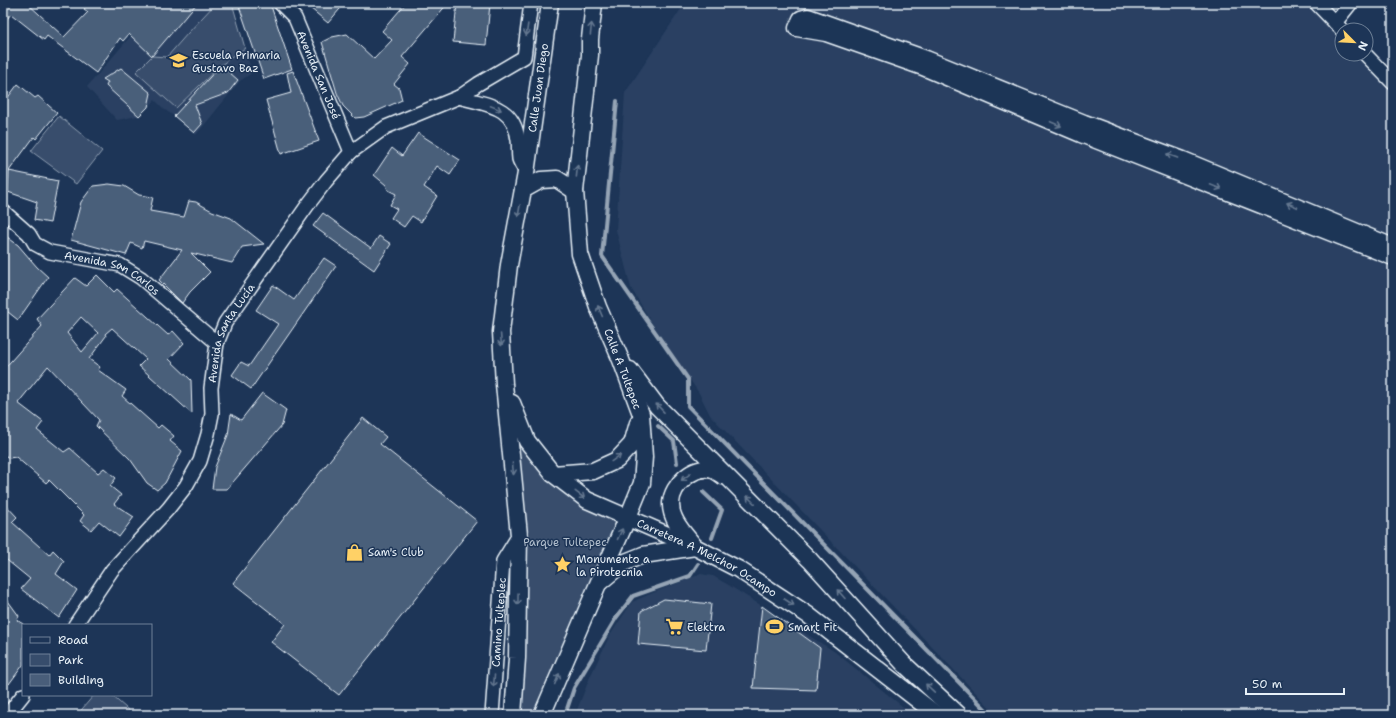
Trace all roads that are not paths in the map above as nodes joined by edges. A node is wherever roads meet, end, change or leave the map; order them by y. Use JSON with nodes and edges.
{"nodes":[{"id":1,"x":280,"y":3,"type":"edge"},
{"id":2,"x":531,"y":3,"type":"edge"},
{"id":3,"x":550,"y":3,"type":"edge"},
{"id":4,"x":594,"y":3,"type":"edge"},
{"id":5,"x":1316,"y":3,"type":"edge"},
{"id":6,"x":1351,"y":3,"type":"edge"},
{"id":7,"x":1334,"y":22,"type":"edge"},
{"id":8,"x":1340,"y":22,"type":"edge"},
{"id":9,"x":1374,"y":61,"type":"edge"},
{"id":10,"x":1391,"y":75,"type":"edge"},
{"id":11,"x":459,"y":97,"type":"junction"},
{"id":12,"x":351,"y":152,"type":"junction"},
{"id":13,"x":526,"y":173,"type":"junction"},
{"id":14,"x":523,"y":190,"type":"junction"},
{"id":15,"x":575,"y":191,"type":"junction"},
{"id":16,"x":3,"y":210,"type":"edge"},
{"id":17,"x":1393,"y":247,"type":"edge"},
{"id":18,"x":1393,"y":257,"type":"edge"},
{"id":19,"x":217,"y":343,"type":"junction"},
{"id":20,"x":622,"y":360,"type":"junction"},
{"id":21,"x":504,"y":384,"type":"junction"},
{"id":22,"x":641,"y":414,"type":"junction"},
{"id":23,"x":553,"y":474,"type":"junction"},
{"id":24,"x":733,"y":482,"type":"junction"},
{"id":25,"x":628,"y":517,"type":"junction"},
{"id":26,"x":519,"y":535,"type":"junction"},
{"id":27,"x":695,"y":548,"type":"junction"},
{"id":28,"x":598,"y":584,"type":"junction"},
{"id":29,"x":76,"y":624,"type":"edge"},
{"id":30,"x":22,"y":696,"type":"edge"},
{"id":31,"x":7,"y":715,"type":"edge"},
{"id":32,"x":492,"y":715,"type":"edge"},
{"id":33,"x":513,"y":715,"type":"edge"},
{"id":34,"x":542,"y":715,"type":"edge"},
{"id":35,"x":937,"y":715,"type":"edge"},
{"id":36,"x":959,"y":715,"type":"edge"}],
"edges":[{"from":1,"to":12,"type":"street","name":"Avenida San José"},
{"from":2,"to":11,"type":"street","name":"Avenida Santa Lucía","one_way":true},
{"from":3,"to":13,"type":"main road","name":"Calle Juan Diego"},
{"from":15,"to":4,"type":"main road","name":"Calle A Tultepec","one_way":true},
{"from":5,"to":7,"type":"street"},
{"from":6,"to":8,"type":"street"},
{"from":9,"to":10,"type":"street"},
{"from":11,"to":12,"type":"street","name":"Avenida Santa Lucía"},
{"from":11,"to":13,"type":"street","one_way":true},
{"from":12,"to":19,"type":"street","name":"Avenida Santa Lucía"},
{"from":13,"to":14,"type":"main road"},
{"from":14,"to":15,"type":"main road"},
{"from":14,"to":21,"type":"main road","one_way":true},
{"from":20,"to":15,"type":"main road","name":"Calle A Tultepec","one_way":true},
{"from":16,"to":19,"type":"street","name":"Avenida San Carlos"},
{"from":17,"to":18,"type":"main road","one_way":true},
{"from":19,"to":29,"type":"street","name":"Avenida Santa Lucía"},
{"from":20,"to":22,"type":"main road","name":"Calle A Tultepec"},
{"from":24,"to":20,"type":"main road","one_way":true},
{"from":21,"to":23,"type":"main road","name":"Carretera A Melchor Ocampo"},
{"from":21,"to":26,"type":"main road","one_way":true},
{"from":23,"to":22,"type":"main road","one_way":true},
{"from":22,"to":25,"type":"main road","name":"Calle A Tultepec"},
{"from":23,"to":25,"type":"main road","name":"Carretera A Melchor Ocampo","one_way":true},
{"from":24,"to":27,"type":"main road","one_way":true},
{"from":36,"to":24,"type":"main road","one_way":true},
{"from":25,"to":27,"type":"main road","name":"Carretera A Melchor Ocampo"},
{"from":28,"to":25,"type":"main road","name":"Calle A Tultepec","one_way":true},
{"from":26,"to":32,"type":"street","name":"Camino Tulteplec","one_way":true},
{"from":26,"to":33,"type":"main road","one_way":true},
{"from":27,"to":28,"type":"main road"},
{"from":27,"to":35,"type":"main road","name":"Carretera A Melchor Ocampo","one_way":true},
{"from":34,"to":28,"type":"main road","name":"Calle A Tultepec","one_way":true},
{"from":30,"to":31,"type":"street"}]}
